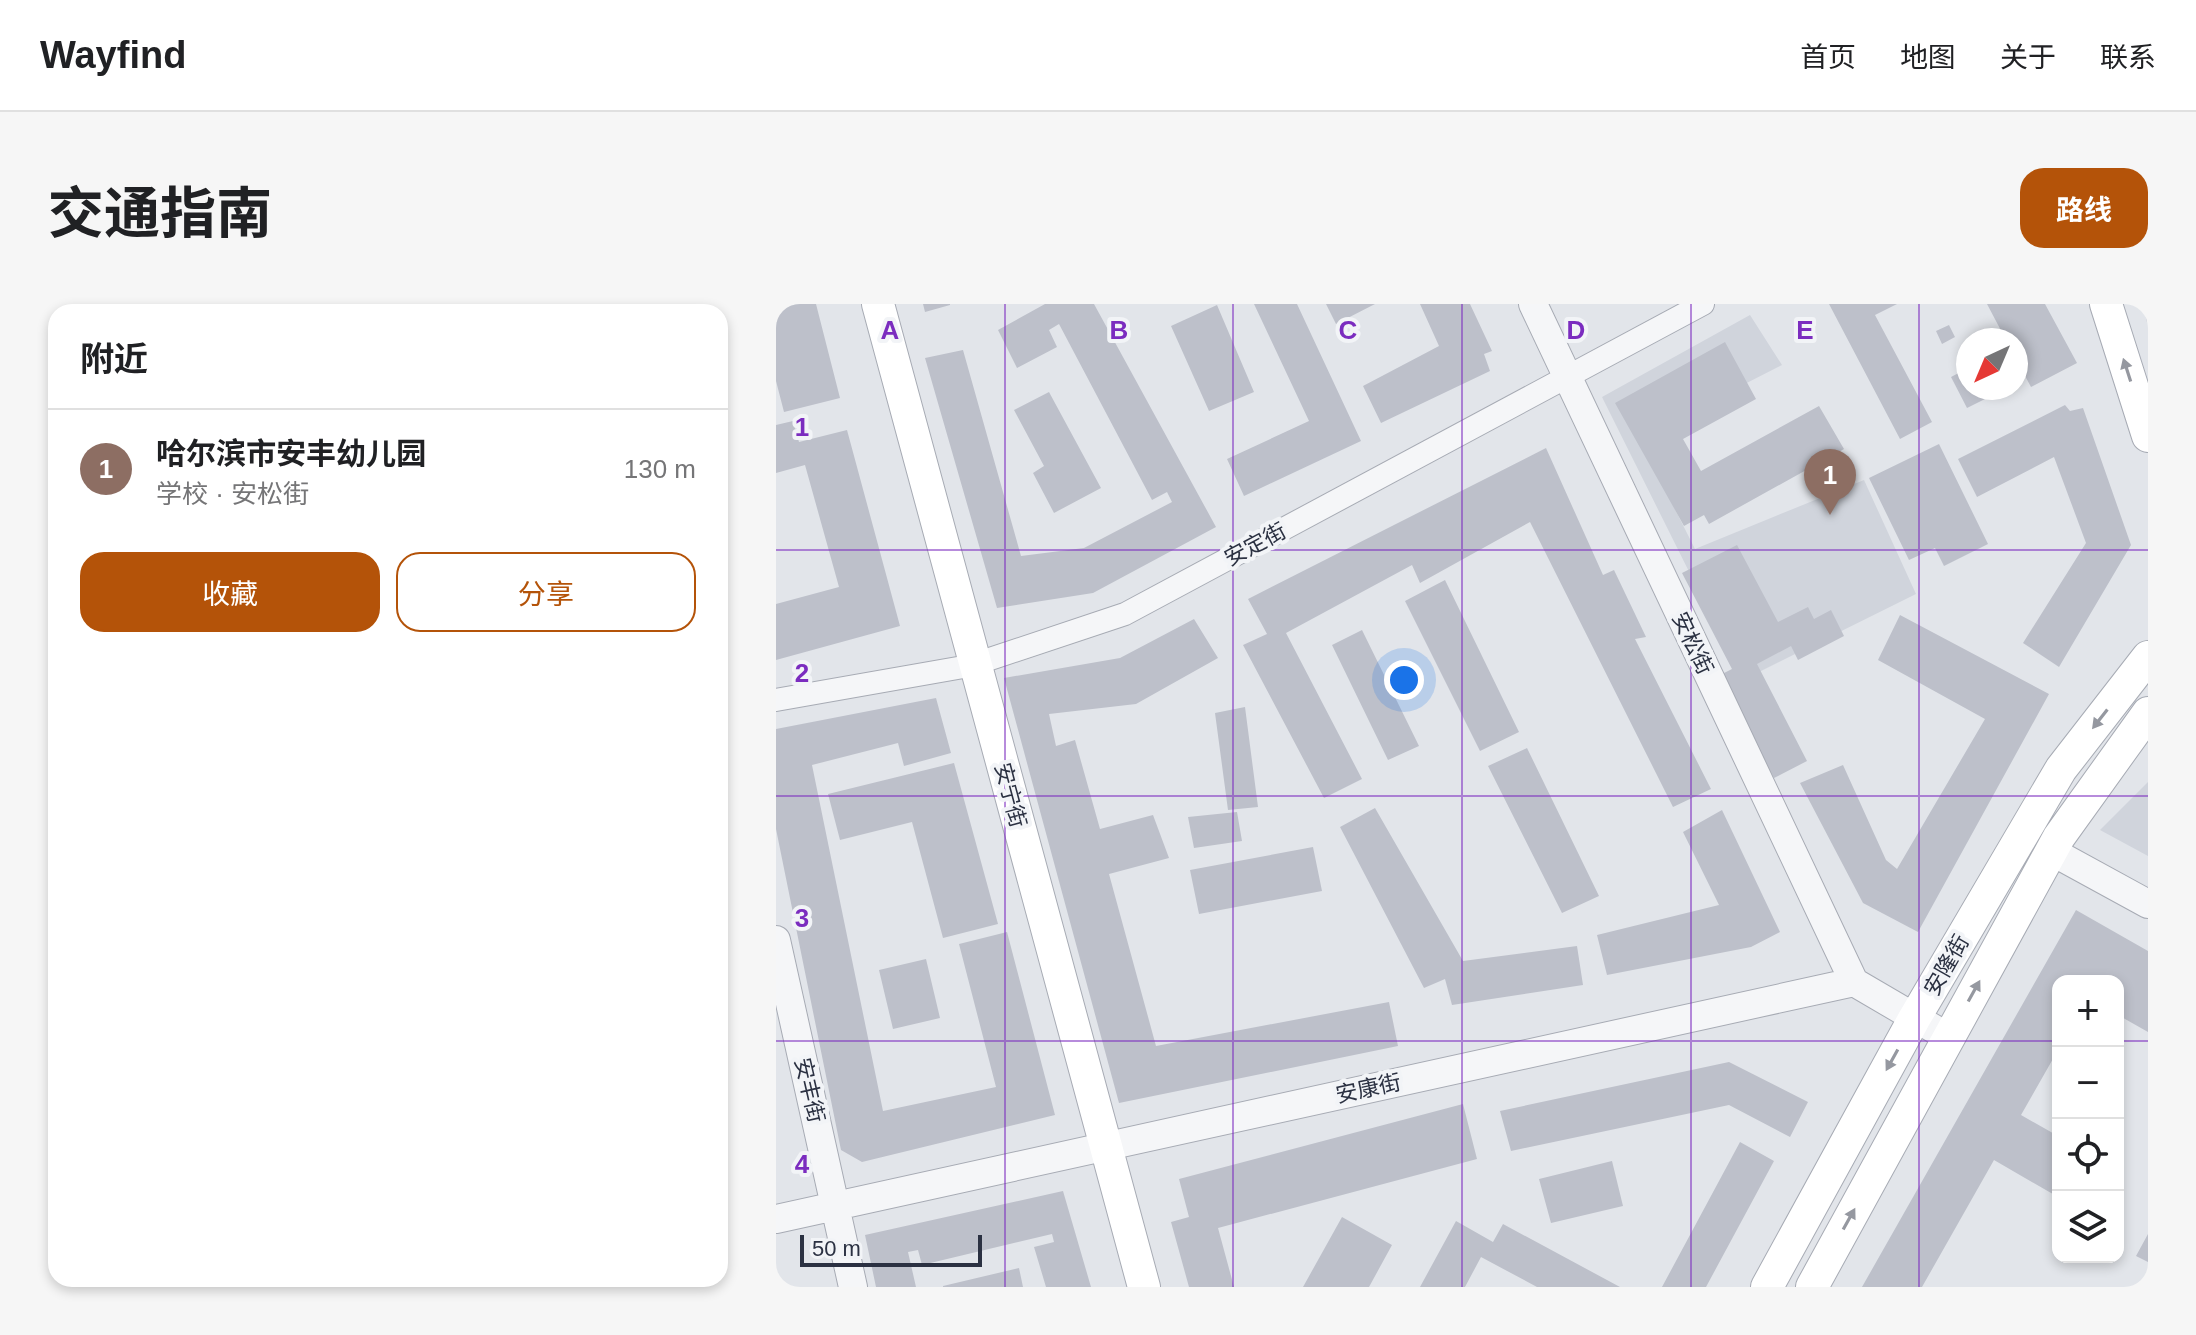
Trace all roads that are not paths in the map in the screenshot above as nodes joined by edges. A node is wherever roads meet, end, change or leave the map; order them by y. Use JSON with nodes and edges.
{"nodes":[{"id":1,"x":878,"y":304,"type":"edge"},
{"id":2,"x":1533,"y":304,"type":"edge"},
{"id":3,"x":1703,"y":304,"type":"edge"},
{"id":4,"x":2106,"y":304,"type":"edge"},
{"id":5,"x":1567,"y":377,"type":"junction"},
{"id":6,"x":2148,"y":436,"type":"edge"},
{"id":7,"x":2148,"y":657,"type":"edge"},
{"id":8,"x":976,"y":664,"type":"junction"},
{"id":9,"x":776,"y":700,"type":"edge"},
{"id":10,"x":2148,"y":713,"type":"edge"},
{"id":11,"x":2051,"y":851,"type":"junction"},
{"id":12,"x":2148,"y":904,"type":"edge"},
{"id":13,"x":776,"y":940,"type":"edge"},
{"id":14,"x":1854,"y":982,"type":"junction"},
{"id":15,"x":1914,"y":1019,"type":"junction"},
{"id":16,"x":1948,"y":1037,"type":"junction"},
{"id":17,"x":1106,"y":1145,"type":"junction"},
{"id":18,"x":837,"y":1207,"type":"junction"},
{"id":19,"x":776,"y":1219,"type":"edge"},
{"id":20,"x":853,"y":1287,"type":"edge"},
{"id":21,"x":1144,"y":1287,"type":"edge"},
{"id":22,"x":1767,"y":1287,"type":"edge"},
{"id":23,"x":1812,"y":1287,"type":"edge"}],
"edges":[{"from":1,"to":8,"type":"main road","name":"安宁街"},
{"from":2,"to":5,"type":"street","name":"安松街"},
{"from":3,"to":5,"type":"street","name":"安定街"},
{"from":6,"to":4,"type":"main road","one_way":true},
{"from":5,"to":8,"type":"street","name":"安定街"},
{"from":5,"to":14,"type":"street","name":"安松街"},
{"from":7,"to":15,"type":"main road","name":"安隆街","one_way":true},
{"from":8,"to":9,"type":"street","name":"安定街"},
{"from":8,"to":17,"type":"main road","name":"安宁街"},
{"from":10,"to":11,"type":"main road","name":"安隆街"},
{"from":11,"to":12,"type":"street"},
{"from":16,"to":11,"type":"main road","name":"安隆街","one_way":true},
{"from":13,"to":18,"type":"street","name":"安丰街"},
{"from":14,"to":15,"type":"street"},
{"from":14,"to":17,"type":"street","name":"安康街"},
{"from":15,"to":16,"type":"street"},
{"from":15,"to":22,"type":"main road","name":"安隆街","one_way":true},
{"from":23,"to":16,"type":"main road","name":"安隆街","one_way":true},
{"from":17,"to":18,"type":"street","name":"安康街"},
{"from":17,"to":21,"type":"main road","name":"安宁街"},
{"from":18,"to":19,"type":"street","name":"安康街"},
{"from":18,"to":20,"type":"street","name":"安丰街"}]}
